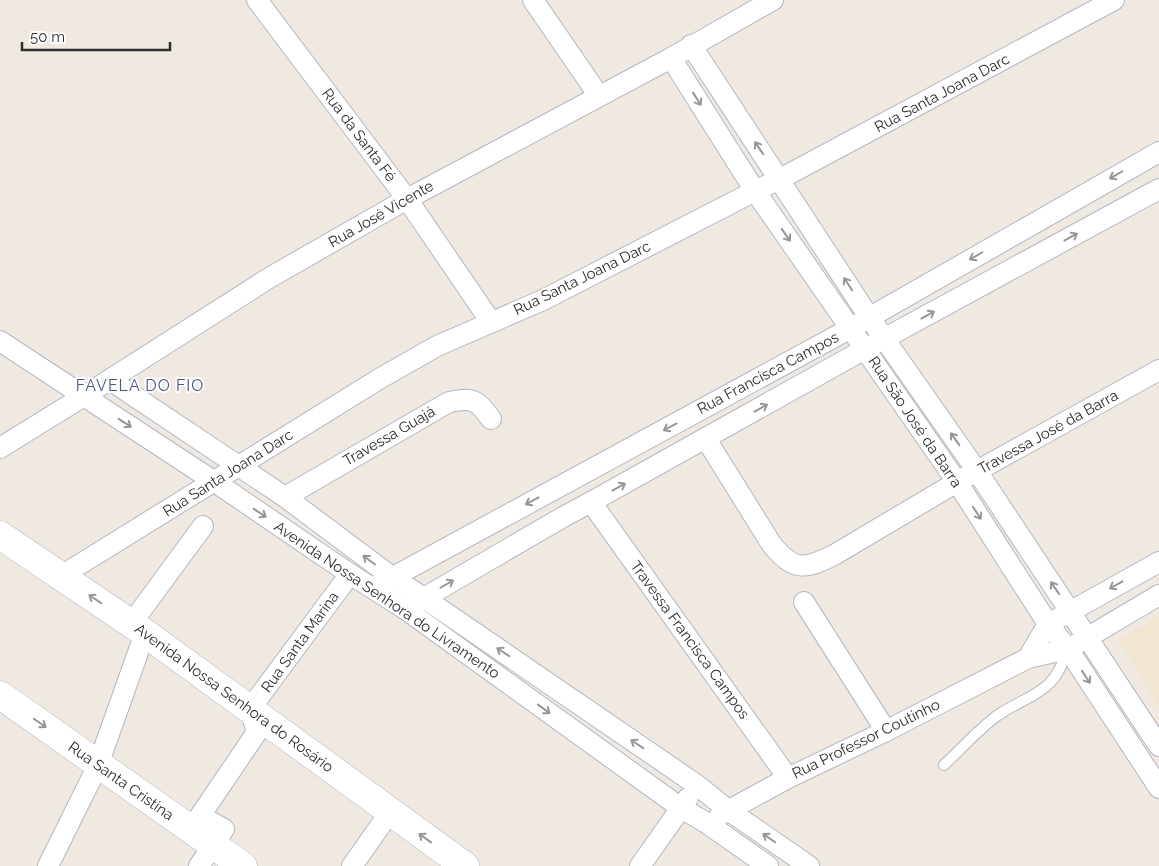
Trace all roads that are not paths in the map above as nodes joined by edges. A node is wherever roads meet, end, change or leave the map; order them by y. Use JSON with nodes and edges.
{"nodes":[{"id":1,"x":257,"y":0,"type":"edge"},
{"id":2,"x":533,"y":0,"type":"edge"},
{"id":3,"x":774,"y":0,"type":"edge"},
{"id":4,"x":1114,"y":0,"type":"edge"},
{"id":5,"x":691,"y":45,"type":"junction"},
{"id":6,"x":671,"y":58,"type":"junction"},
{"id":7,"x":599,"y":96,"type":"junction"},
{"id":8,"x":1159,"y":152,"type":"edge"},
{"id":9,"x":780,"y":180,"type":"junction"},
{"id":10,"x":1159,"y":188,"type":"edge"},
{"id":11,"x":755,"y":191,"type":"junction"},
{"id":12,"x":407,"y":199,"type":"junction"},
{"id":13,"x":870,"y":317,"type":"junction"},
{"id":14,"x":491,"y":322,"type":"junction"},
{"id":15,"x":851,"y":328,"type":"junction"},
{"id":16,"x":885,"y":338,"type":"junction"},
{"id":17,"x":0,"y":341,"type":"edge"},
{"id":18,"x":865,"y":349,"type":"junction"},
{"id":19,"x":1159,"y":370,"type":"edge"},
{"id":20,"x":110,"y":380,"type":"junction"},
{"id":21,"x":84,"y":396,"type":"junction"},
{"id":22,"x":492,"y":419,"type":"dead end"},
{"id":23,"x":706,"y":439,"type":"junction"},
{"id":24,"x":0,"y":448,"type":"edge"},
{"id":25,"x":238,"y":466,"type":"junction"},
{"id":26,"x":977,"y":471,"type":"junction"},
{"id":27,"x":215,"y":482,"type":"junction"},
{"id":28,"x":957,"y":482,"type":"junction"},
{"id":29,"x":285,"y":497,"type":"junction"},
{"id":30,"x":591,"y":502,"type":"junction"},
{"id":31,"x":203,"y":526,"type":"dead end"},
{"id":32,"x":0,"y":536,"type":"edge"},
{"id":33,"x":1159,"y":562,"type":"edge"},
{"id":34,"x":350,"y":574,"type":"junction"},
{"id":35,"x":61,"y":576,"type":"junction"},
{"id":36,"x":392,"y":577,"type":"junction"},
{"id":37,"x":373,"y":588,"type":"junction"},
{"id":38,"x":1159,"y":595,"type":"edge"},
{"id":39,"x":424,"y":598,"type":"junction"},
{"id":40,"x":804,"y":602,"type":"dead end"},
{"id":41,"x":405,"y":609,"type":"junction"},
{"id":42,"x":1070,"y":611,"type":"junction"},
{"id":43,"x":1048,"y":624,"type":"junction"},
{"id":44,"x":138,"y":628,"type":"junction"},
{"id":45,"x":1088,"y":636,"type":"junction"},
{"id":46,"x":1068,"y":648,"type":"junction"},
{"id":47,"x":1028,"y":658,"type":"junction"},
{"id":48,"x":0,"y":695,"type":"edge"},
{"id":49,"x":250,"y":709,"type":"junction"},
{"id":50,"x":886,"y":730,"type":"junction"},
{"id":51,"x":1159,"y":746,"type":"edge"},
{"id":52,"x":98,"y":765,"type":"junction"},
{"id":53,"x":944,"y":765,"type":"dead end"},
{"id":54,"x":788,"y":778,"type":"junction"},
{"id":55,"x":698,"y":785,"type":"junction"},
{"id":56,"x":1159,"y":788,"type":"edge"},
{"id":57,"x":681,"y":808,"type":"junction"},
{"id":58,"x":728,"y":810,"type":"junction"},
{"id":59,"x":390,"y":812,"type":"junction"},
{"id":60,"x":705,"y":822,"type":"junction"},
{"id":61,"x":206,"y":856,"type":"edge"},
{"id":62,"x":49,"y":865,"type":"edge"},
{"id":63,"x":243,"y":866,"type":"edge"},
{"id":64,"x":352,"y":866,"type":"edge"},
{"id":65,"x":465,"y":866,"type":"edge"},
{"id":66,"x":640,"y":866,"type":"edge"},
{"id":67,"x":768,"y":866,"type":"edge"},
{"id":68,"x":809,"y":866,"type":"edge"}],
"edges":[{"from":1,"to":12,"type":"street","name":"Rua da Santa Fé"},
{"from":2,"to":7,"type":"street"},
{"from":3,"to":5,"type":"street","name":"Rua José Vicente"},
{"from":4,"to":9,"type":"street","name":"Rua Santa Joana Darc"},
{"from":5,"to":6,"type":"street","name":"Rua José Vicente"},
{"from":9,"to":5,"type":"street","name":"Rua São José da Barra","one_way":true},
{"from":6,"to":7,"type":"street","name":"Rua José Vicente"},
{"from":6,"to":11,"type":"street","name":"Rua São José da Barra","one_way":true},
{"from":7,"to":12,"type":"street","name":"Rua José Vicente"},
{"from":8,"to":13,"type":"street","name":"Rua Francisca Campos","one_way":true},
{"from":9,"to":11,"type":"street","name":"Rua Santa Joana Darc"},
{"from":13,"to":9,"type":"street","name":"Rua São José da Barra","one_way":true},
{"from":16,"to":10,"type":"street","name":"Rua Francisca Campos","one_way":true},
{"from":11,"to":14,"type":"street","name":"Rua Santa Joana Darc"},
{"from":11,"to":15,"type":"street","name":"Rua São José da Barra","one_way":true},
{"from":12,"to":14,"type":"street","name":"Rua da Santa Fé"},
{"from":12,"to":20,"type":"street","name":"Rua José Vicente"},
{"from":13,"to":15,"type":"street","name":"Rua Francisca Campos"},
{"from":13,"to":16,"type":"street","name":"Rua São José da Barra"},
{"from":14,"to":25,"type":"street","name":"Rua Santa Joana Darc"},
{"from":15,"to":18,"type":"street","name":"Rua São José da Barra"},
{"from":15,"to":36,"type":"street","name":"Rua Francisca Campos","one_way":true},
{"from":16,"to":18,"type":"street","name":"Rua Francisca Campos"},
{"from":26,"to":16,"type":"street","name":"Rua São José da Barra","one_way":true},
{"from":17,"to":21,"type":"street","name":"Avenida Nossa Senhora do Livramento"},
{"from":23,"to":18,"type":"street","name":"Rua Francisca Campos","one_way":true},
{"from":18,"to":28,"type":"street","name":"Rua São José da Barra"},
{"from":19,"to":26,"type":"street","name":"Travessa José da Barra"},
{"from":20,"to":21,"type":"street","name":"Rua José Vicente"},
{"from":20,"to":25,"type":"street","name":"Avenida Nossa Senhora do Livramento"},
{"from":21,"to":24,"type":"street","name":"Rua José Vicente"},
{"from":21,"to":27,"type":"street","name":"Avenida Nossa Senhora do Livramento","one_way":true},
{"from":22,"to":29,"type":"street","name":"Travessa Guajá"},
{"from":23,"to":28,"type":"street","name":"Travessa José da Barra"},
{"from":30,"to":23,"type":"street","name":"Rua Francisca Campos","one_way":true},
{"from":25,"to":27,"type":"street","name":"Rua Santa Joana Darc"},
{"from":25,"to":29,"type":"street","name":"Avenida Nossa Senhora do Livramento"},
{"from":26,"to":28,"type":"street","name":"Travessa José da Barra"},
{"from":42,"to":26,"type":"street","name":"Rua São José da Barra","one_way":true},
{"from":27,"to":34,"type":"street","name":"Avenida Nossa Senhora do Livramento","one_way":true},
{"from":27,"to":35,"type":"street","name":"Rua Santa Joana Darc"},
{"from":28,"to":43,"type":"street","name":"Rua São José da Barra","one_way":true},
{"from":36,"to":29,"type":"street","name":"Avenida Nossa Senhora do Livramento","one_way":true},
{"from":39,"to":30,"type":"street","name":"Rua Francisca Campos","one_way":true},
{"from":30,"to":54,"type":"street","name":"Travessa Francisca Campos"},
{"from":31,"to":44,"type":"street"},
{"from":32,"to":35,"type":"main road","name":"Avenida Nossa Senhora do Rosário"},
{"from":33,"to":42,"type":"street","one_way":true},
{"from":34,"to":37,"type":"street","name":"Avenida Nossa Senhora do Livramento"},
{"from":34,"to":49,"type":"street","name":"Rua Santa Marina"},
{"from":44,"to":35,"type":"main road","name":"Avenida Nossa Senhora do Rosário","one_way":true},
{"from":36,"to":37,"type":"street","name":"Rua Francisca Campos"},
{"from":36,"to":39,"type":"street","name":"Avenida Nossa Senhora do Livramento"},
{"from":37,"to":41,"type":"street","name":"Avenida Nossa Senhora do Livramento"},
{"from":38,"to":45,"type":"street","name":"Rua Professor Coutinho"},
{"from":39,"to":41,"type":"street","name":"Rua Francisca Campos"},
{"from":55,"to":39,"type":"street","name":"Avenida Nossa Senhora do Livramento","one_way":true},
{"from":40,"to":50,"type":"street"},
{"from":41,"to":57,"type":"street","name":"Avenida Nossa Senhora do Livramento","one_way":true},
{"from":42,"to":43,"type":"street"},
{"from":42,"to":45,"type":"street","name":"Rua São José da Barra"},
{"from":43,"to":46,"type":"street","name":"Rua São José da Barra"},
{"from":43,"to":47,"type":"street"},
{"from":44,"to":49,"type":"main road","name":"Avenida Nossa Senhora do Rosário"},
{"from":44,"to":52,"type":"street"},
{"from":45,"to":46,"type":"street","name":"Rua Professor Coutinho"},
{"from":45,"to":51,"type":"street","name":"Rua São José da Barra"},
{"from":46,"to":47,"type":"street","name":"Rua Professor Coutinho"},
{"from":46,"to":53,"type":"lane"},
{"from":46,"to":56,"type":"street","name":"Rua São José da Barra","one_way":true},
{"from":47,"to":50,"type":"street","name":"Rua Professor Coutinho"},
{"from":48,"to":52,"type":"main road","name":"Rua Santa Cristina","one_way":true},
{"from":49,"to":59,"type":"main road","name":"Avenida Nossa Senhora do Rosário"},
{"from":49,"to":61,"type":"street"},
{"from":50,"to":54,"type":"street","name":"Rua Professor Coutinho"},
{"from":52,"to":61,"type":"main road","name":"Rua Santa Cristina"},
{"from":52,"to":62,"type":"street"},
{"from":54,"to":58,"type":"street","name":"Rua Professor Coutinho"},
{"from":55,"to":57,"type":"street"},
{"from":55,"to":58,"type":"street","name":"Avenida Nossa Senhora do Livramento"},
{"from":57,"to":60,"type":"street","name":"Avenida Nossa Senhora do Livramento"},
{"from":57,"to":66,"type":"street"},
{"from":58,"to":60,"type":"street","name":"Rua Professor Coutinho"},
{"from":68,"to":58,"type":"street","name":"Avenida Nossa Senhora do Livramento","one_way":true},
{"from":59,"to":64,"type":"street"},
{"from":65,"to":59,"type":"main road","name":"Avenida Nossa Senhora do Rosário","one_way":true},
{"from":60,"to":67,"type":"street","name":"Avenida Nossa Senhora do Livramento"},
{"from":61,"to":63,"type":"main road","name":"Rua Santa Cristina"}]}
